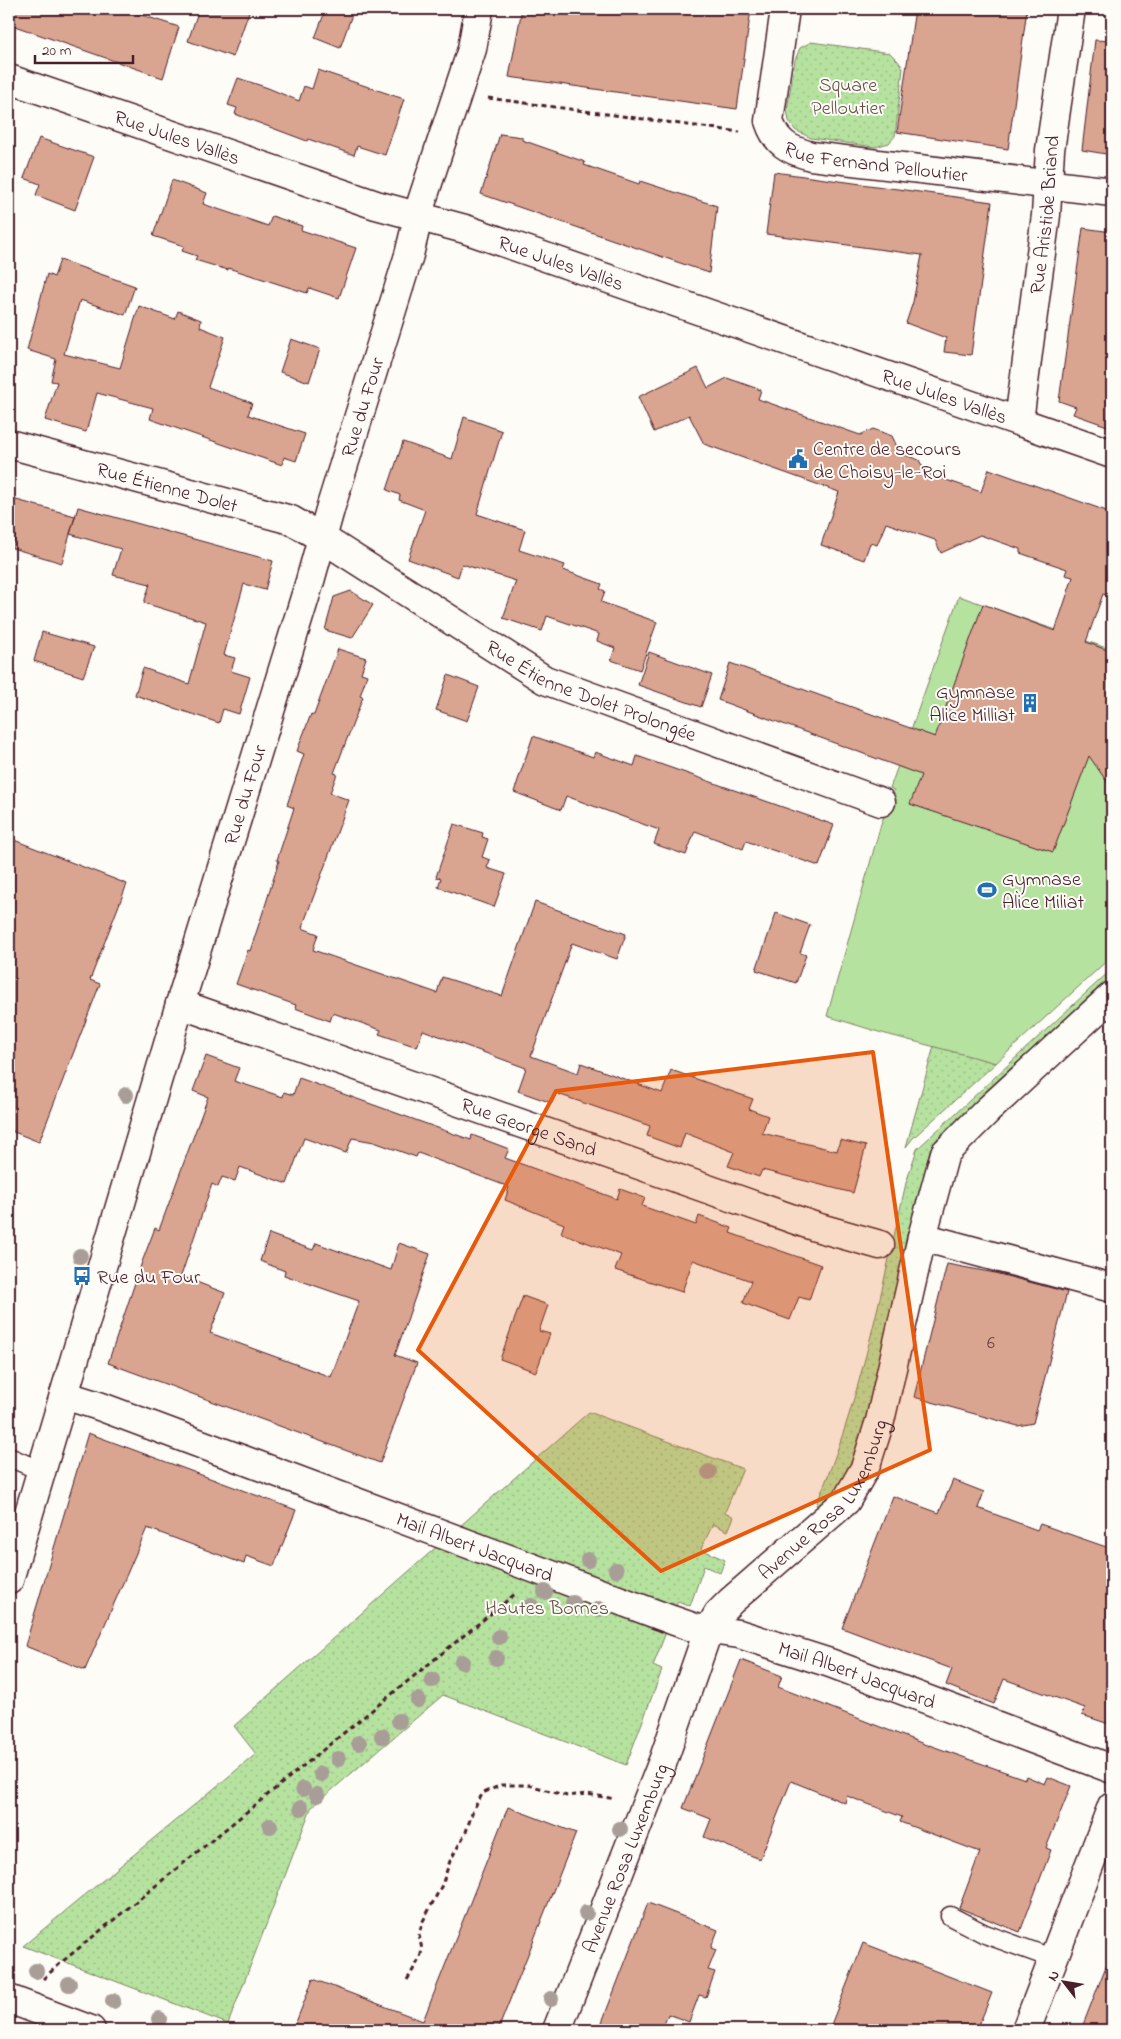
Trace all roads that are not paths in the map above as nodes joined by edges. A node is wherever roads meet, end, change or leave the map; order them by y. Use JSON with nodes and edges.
{"nodes":[{"id":1,"x":479,"y":9,"type":"edge"},
{"id":2,"x":785,"y":9,"type":"edge"},
{"id":3,"x":1071,"y":9,"type":"edge"},
{"id":4,"x":9,"y":80,"type":"edge"},
{"id":5,"x":1049,"y":185,"type":"junction"},
{"id":6,"x":1112,"y":192,"type":"edge"},
{"id":7,"x":418,"y":217,"type":"junction"},
{"id":8,"x":1019,"y":421,"type":"junction"},
{"id":9,"x":9,"y":444,"type":"edge"},
{"id":10,"x":1112,"y":454,"type":"edge"},
{"id":11,"x":322,"y":538,"type":"junction"},
{"id":12,"x":881,"y":802,"type":"dead end"},
{"id":13,"x":1112,"y":996,"type":"edge"},
{"id":14,"x":180,"y":1004,"type":"junction"},
{"id":15,"x":922,"y":1237,"type":"junction"},
{"id":16,"x":880,"y":1245,"type":"dead end"},
{"id":17,"x":1112,"y":1288,"type":"edge"},
{"id":18,"x":64,"y":1395,"type":"junction"},
{"id":19,"x":9,"y":1457,"type":"edge"},
{"id":20,"x":41,"y":1471,"type":"junction"},
{"id":21,"x":9,"y":1580,"type":"edge"},
{"id":22,"x":708,"y":1631,"type":"junction"},
{"id":23,"x":1112,"y":1769,"type":"edge"},
{"id":24,"x":1112,"y":1806,"type":"edge"},
{"id":25,"x":950,"y":1916,"type":"dead end"},
{"id":26,"x":1054,"y":1959,"type":"junction"},
{"id":27,"x":14,"y":2000,"type":"edge"},
{"id":28,"x":91,"y":2030,"type":"edge"},
{"id":29,"x":557,"y":2030,"type":"edge"},
{"id":30,"x":1026,"y":2030,"type":"edge"}],
"edges":[{"from":1,"to":7,"type":"street","name":"Rue du Four"},
{"from":2,"to":5,"type":"street","name":"Rue Fernand Pelloutier"},
{"from":3,"to":5,"type":"street","name":"Rue Aristide Briand"},
{"from":4,"to":7,"type":"street","name":"Rue Jules Vallès"},
{"from":5,"to":6,"type":"street","name":"Rue Fernand Pelloutier"},
{"from":5,"to":8,"type":"street","name":"Rue Aristide Briand"},
{"from":7,"to":8,"type":"street","name":"Rue Jules Vallès"},
{"from":7,"to":11,"type":"street","name":"Rue du Four"},
{"from":8,"to":10,"type":"street","name":"Rue Jules Vallès"},
{"from":9,"to":11,"type":"street","name":"Rue Étienne Dolet"},
{"from":11,"to":12,"type":"street","name":"Rue Étienne Dolet Prolongée"},
{"from":11,"to":14,"type":"street","name":"Rue du Four"},
{"from":13,"to":15,"type":"street","name":"Avenue Rosa Luxemburg"},
{"from":14,"to":16,"type":"street","name":"Rue George Sand"},
{"from":14,"to":18,"type":"street","name":"Rue du Four"},
{"from":15,"to":17,"type":"street"},
{"from":15,"to":22,"type":"street","name":"Avenue Rosa Luxemburg"},
{"from":18,"to":20,"type":"street","name":"Rue du Four"},
{"from":18,"to":22,"type":"street","name":"Mail Albert Jacquard"},
{"from":19,"to":20,"type":"lane"},
{"from":20,"to":21,"type":"street","name":"Rue du Four"},
{"from":22,"to":23,"type":"street","name":"Mail Albert Jacquard"},
{"from":22,"to":29,"type":"street","name":"Avenue Rosa Luxemburg"},
{"from":24,"to":26,"type":"street"},
{"from":25,"to":26,"type":"lane"},
{"from":26,"to":30,"type":"street"},
{"from":27,"to":28,"type":"street"}]}
